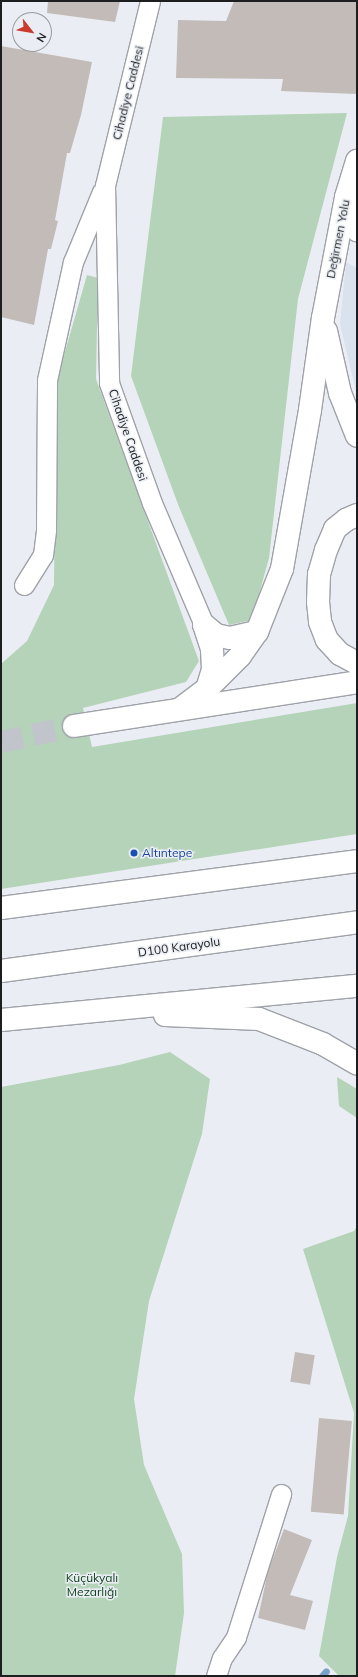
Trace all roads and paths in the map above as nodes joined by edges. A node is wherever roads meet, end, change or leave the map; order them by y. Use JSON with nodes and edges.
{"nodes":[{"id":1,"x":150,"y":1,"type":"edge"},
{"id":2,"x":357,"y":161,"type":"edge"},
{"id":3,"x":105,"y":185,"type":"junction"},
{"id":4,"x":346,"y":197,"type":"junction"},
{"id":5,"x":357,"y":230,"type":"edge"},
{"id":6,"x":322,"y":318,"type":"junction"},
{"id":7,"x":357,"y":436,"type":"edge"},
{"id":8,"x":357,"y":515,"type":"edge"},
{"id":9,"x":24,"y":585,"type":"dead end"},
{"id":10,"x":204,"y":624,"type":"junction"},
{"id":11,"x":257,"y":632,"type":"junction"},
{"id":12,"x":349,"y":659,"type":"edge"},
{"id":13,"x":349,"y":682,"type":"edge"},
{"id":14,"x":207,"y":689,"type":"junction"},
{"id":15,"x":180,"y":709,"type":"junction"},
{"id":16,"x":74,"y":726,"type":"tunnel mouth"},
{"id":17,"x":357,"y":861,"type":"edge"},
{"id":18,"x":1,"y":908,"type":"edge"},
{"id":19,"x":357,"y":922,"type":"edge"},
{"id":20,"x":1,"y":971,"type":"edge"},
{"id":21,"x":357,"y":986,"type":"edge"},
{"id":22,"x":6,"y":1019,"type":"edge"},
{"id":23,"x":357,"y":1064,"type":"edge"},
{"id":24,"x":280,"y":1494,"type":"dead end"},
{"id":25,"x":216,"y":1676,"type":"edge"}],
"edges":[{"from":1,"to":3,"type":"street","name":"Cihadiye Caddesi"},
{"from":2,"to":4,"type":"main road","name":"Değirmen Yolu"},
{"from":3,"to":9,"type":"street","name":"Cihadiye Caddesi"},
{"from":3,"to":10,"type":"street","name":"Cihadiye Caddesi"},
{"from":4,"to":5,"type":"main road"},
{"from":4,"to":6,"type":"main road","name":"Değirmen Yolu"},
{"from":6,"to":7,"type":"main road"},
{"from":6,"to":11,"type":"main road","name":"Değirmen Yolu"},
{"from":8,"to":12,"type":"main road"},
{"from":10,"to":11,"type":"main road"},
{"from":10,"to":14,"type":"main road"},
{"from":11,"to":14,"type":"main road","name":"Değirmen Yolu"},
{"from":13,"to":15,"type":"main road"},
{"from":14,"to":15,"type":"main road","name":"Değirmen Yolu"},
{"from":15,"to":16,"type":"main road"},
{"from":17,"to":18,"type":"main road"},
{"from":19,"to":20,"type":"main road","name":"D100 Karayolu"},
{"from":21,"to":22,"type":"main road"},
{"from":22,"to":23,"type":"main road"},
{"from":24,"to":25,"type":"street"}]}
